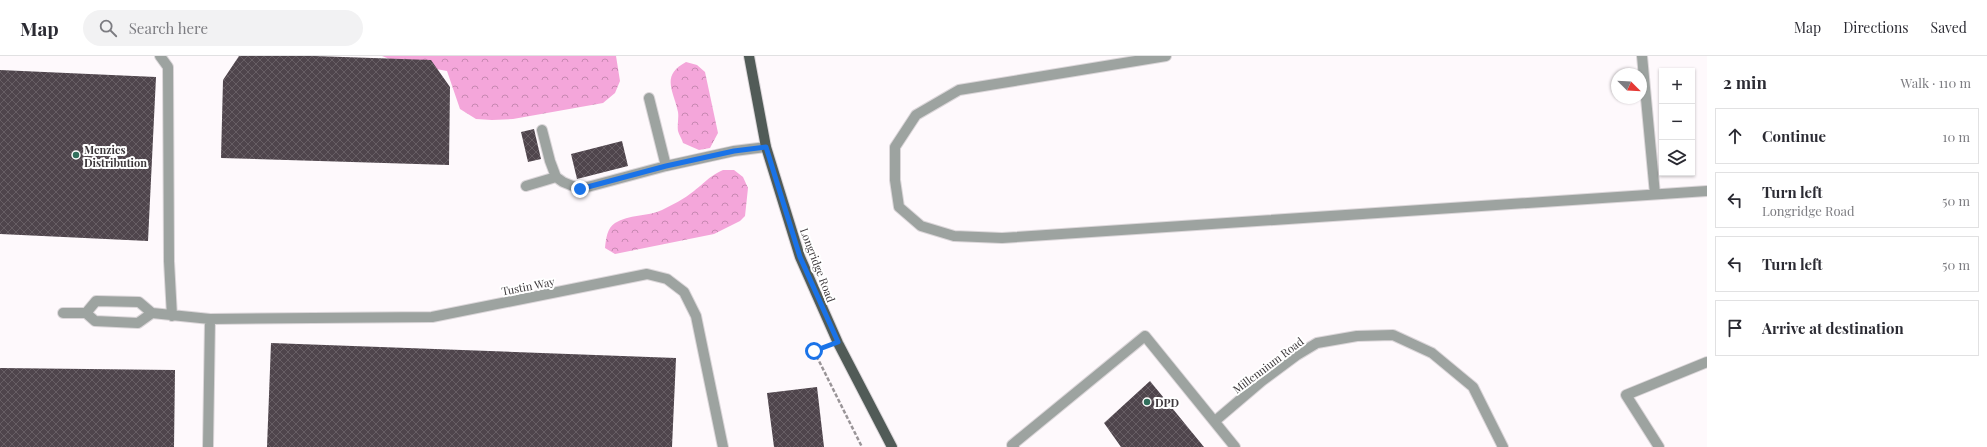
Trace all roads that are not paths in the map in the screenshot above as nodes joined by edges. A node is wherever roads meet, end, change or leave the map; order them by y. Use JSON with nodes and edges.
{"nodes":[{"id":1,"x":160,"y":56,"type":"edge"},
{"id":2,"x":749,"y":56,"type":"edge"},
{"id":3,"x":1166,"y":56,"type":"edge"},
{"id":4,"x":1642,"y":56,"type":"edge"},
{"id":5,"x":649,"y":98,"type":"dead end"},
{"id":6,"x":542,"y":130,"type":"dead end"},
{"id":7,"x":766,"y":147,"type":"junction"},
{"id":8,"x":666,"y":166,"type":"junction"},
{"id":9,"x":556,"y":176,"type":"junction"},
{"id":10,"x":526,"y":186,"type":"dead end"},
{"id":11,"x":1707,"y":191,"type":"edge"},
{"id":12,"x":1655,"y":194,"type":"junction"},
{"id":13,"x":86,"y":313,"type":"junction"},
{"id":14,"x":152,"y":313,"type":"junction"},
{"id":15,"x":62,"y":314,"type":"dead end"},
{"id":16,"x":172,"y":316,"type":"junction"},
{"id":17,"x":210,"y":319,"type":"junction"},
{"id":18,"x":1707,"y":362,"type":"edge"},
{"id":19,"x":1215,"y":421,"type":"junction"},
{"id":20,"x":208,"y":447,"type":"edge"},
{"id":21,"x":723,"y":447,"type":"edge"},
{"id":22,"x":892,"y":447,"type":"edge"},
{"id":23,"x":1014,"y":447,"type":"edge"},
{"id":24,"x":1235,"y":447,"type":"edge"},
{"id":25,"x":1503,"y":447,"type":"edge"},
{"id":26,"x":1659,"y":447,"type":"edge"}],
"edges":[{"from":1,"to":16,"type":"lane"},
{"from":2,"to":7,"type":"main road","name":"Longridge Road"},
{"from":3,"to":12,"type":"lane"},
{"from":4,"to":12,"type":"lane"},
{"from":5,"to":8,"type":"lane"},
{"from":6,"to":9,"type":"lane"},
{"from":7,"to":8,"type":"lane"},
{"from":7,"to":22,"type":"main road","name":"Longridge Road"},
{"from":8,"to":9,"type":"lane"},
{"from":9,"to":10,"type":"lane"},
{"from":11,"to":12,"type":"lane"},
{"from":13,"to":14,"type":"lane"},
{"from":13,"to":14,"type":"lane"},
{"from":13,"to":15,"type":"lane"},
{"from":14,"to":16,"type":"lane","name":"Tustin Way"},
{"from":16,"to":17,"type":"lane","name":"Tustin Way"},
{"from":17,"to":20,"type":"lane"},
{"from":17,"to":21,"type":"lane","name":"Tustin Way"},
{"from":18,"to":26,"type":"lane"},
{"from":19,"to":23,"type":"lane"},
{"from":19,"to":24,"type":"lane"},
{"from":19,"to":25,"type":"lane","name":"Millennium Road"}]}
